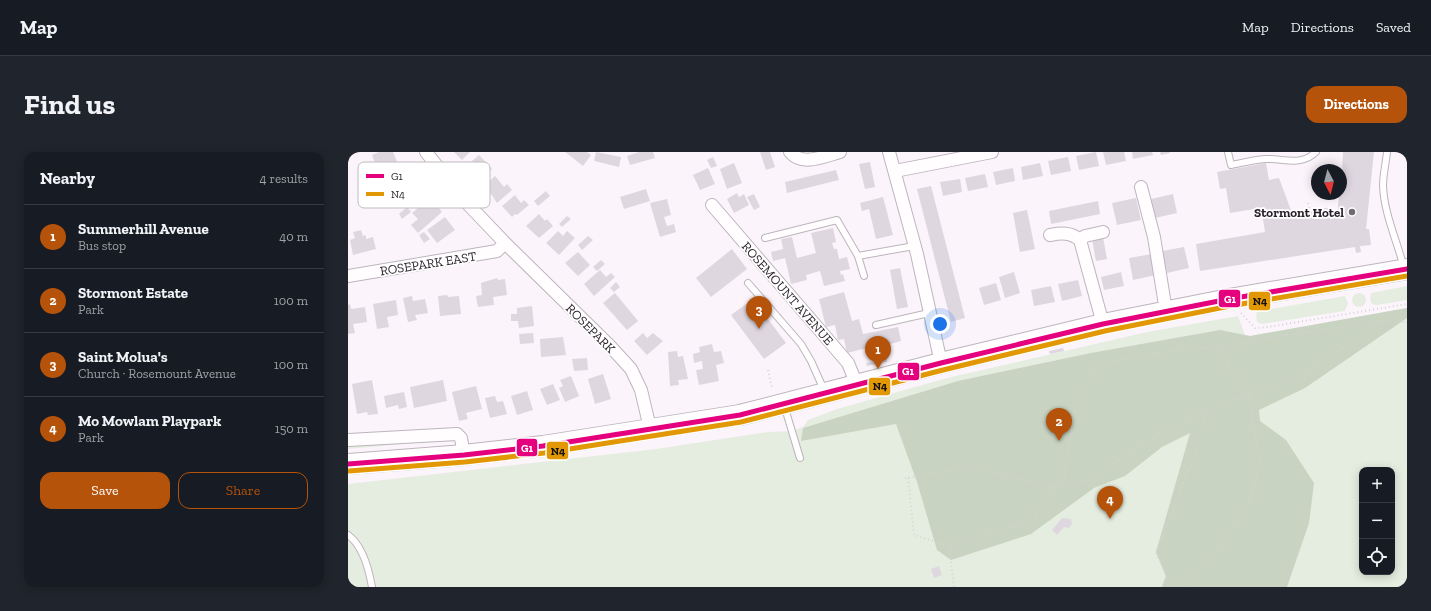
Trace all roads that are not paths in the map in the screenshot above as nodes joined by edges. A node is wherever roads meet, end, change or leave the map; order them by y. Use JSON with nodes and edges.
{"nodes":[{"id":1,"x":426,"y":152,"type":"edge"},
{"id":2,"x":790,"y":152,"type":"edge"},
{"id":3,"x":840,"y":152,"type":"edge"},
{"id":4,"x":889,"y":152,"type":"edge"},
{"id":5,"x":992,"y":152,"type":"edge"},
{"id":6,"x":1228,"y":152,"type":"edge"},
{"id":7,"x":1316,"y":152,"type":"edge"},
{"id":8,"x":1388,"y":152,"type":"edge"},
{"id":9,"x":434,"y":162,"type":"edge"},
{"id":10,"x":895,"y":171,"type":"junction"},
{"id":11,"x":1141,"y":187,"type":"dead end"},
{"id":12,"x":712,"y":205,"type":"dead end"},
{"id":13,"x":472,"y":208,"type":"edge"},
{"id":14,"x":1103,"y":232,"type":"dead end"},
{"id":15,"x":1050,"y":235,"type":"dead end"},
{"id":16,"x":765,"y":238,"type":"dead end"},
{"id":17,"x":1080,"y":240,"type":"junction"},
{"id":18,"x":505,"y":243,"type":"junction"},
{"id":19,"x":914,"y":246,"type":"junction"},
{"id":20,"x":858,"y":256,"type":"junction"},
{"id":21,"x":1406,"y":269,"type":"edge"},
{"id":22,"x":348,"y":276,"type":"edge"},
{"id":23,"x":864,"y":276,"type":"dead end"},
{"id":24,"x":748,"y":283,"type":"dead end"},
{"id":25,"x":1166,"y":311,"type":"junction"},
{"id":26,"x":929,"y":314,"type":"junction"},
{"id":27,"x":876,"y":324,"type":"dead end"},
{"id":28,"x":1103,"y":324,"type":"junction"},
{"id":29,"x":941,"y":363,"type":"junction"},
{"id":30,"x":857,"y":385,"type":"junction"},
{"id":31,"x":826,"y":393,"type":"junction"},
{"id":32,"x":784,"y":404,"type":"junction"},
{"id":33,"x":650,"y":428,"type":"junction"},
{"id":34,"x":348,"y":440,"type":"edge"},
{"id":35,"x":464,"y":455,"type":"junction"},
{"id":36,"x":800,"y":458,"type":"dead end"},
{"id":37,"x":348,"y":464,"type":"edge"},
{"id":38,"x":348,"y":535,"type":"edge"},
{"id":39,"x":372,"y":587,"type":"edge"}],
"edges":[{"from":1,"to":9,"type":"street","name":"ROSEPARK"},
{"from":2,"to":3,"type":"street"},
{"from":4,"to":10,"type":"street"},
{"from":5,"to":10,"type":"street"},
{"from":6,"to":7,"type":"lane"},
{"from":8,"to":21,"type":"lane"},
{"from":10,"to":19,"type":"street"},
{"from":11,"to":25,"type":"street"},
{"from":12,"to":30,"type":"street","name":"ROSEMOUNT AVENUE"},
{"from":13,"to":18,"type":"street","name":"ROSEPARK"},
{"from":14,"to":17,"type":"street"},
{"from":15,"to":17,"type":"street"},
{"from":16,"to":20,"type":"lane"},
{"from":17,"to":28,"type":"street"},
{"from":18,"to":22,"type":"street","name":"ROSEPARK EAST"},
{"from":18,"to":33,"type":"street","name":"ROSEPARK"},
{"from":19,"to":20,"type":"lane"},
{"from":19,"to":26,"type":"street"},
{"from":20,"to":23,"type":"lane"},
{"from":21,"to":25,"type":"highway"},
{"from":24,"to":31,"type":"lane"},
{"from":25,"to":28,"type":"highway"},
{"from":26,"to":27,"type":"lane"},
{"from":26,"to":29,"type":"street"},
{"from":28,"to":29,"type":"highway"},
{"from":29,"to":30,"type":"highway"},
{"from":30,"to":31,"type":"highway"},
{"from":31,"to":32,"type":"highway"},
{"from":32,"to":33,"type":"highway"},
{"from":32,"to":36,"type":"lane"},
{"from":33,"to":35,"type":"highway"},
{"from":34,"to":35,"type":"street"},
{"from":35,"to":37,"type":"highway"},
{"from":38,"to":39,"type":"lane"}]}
